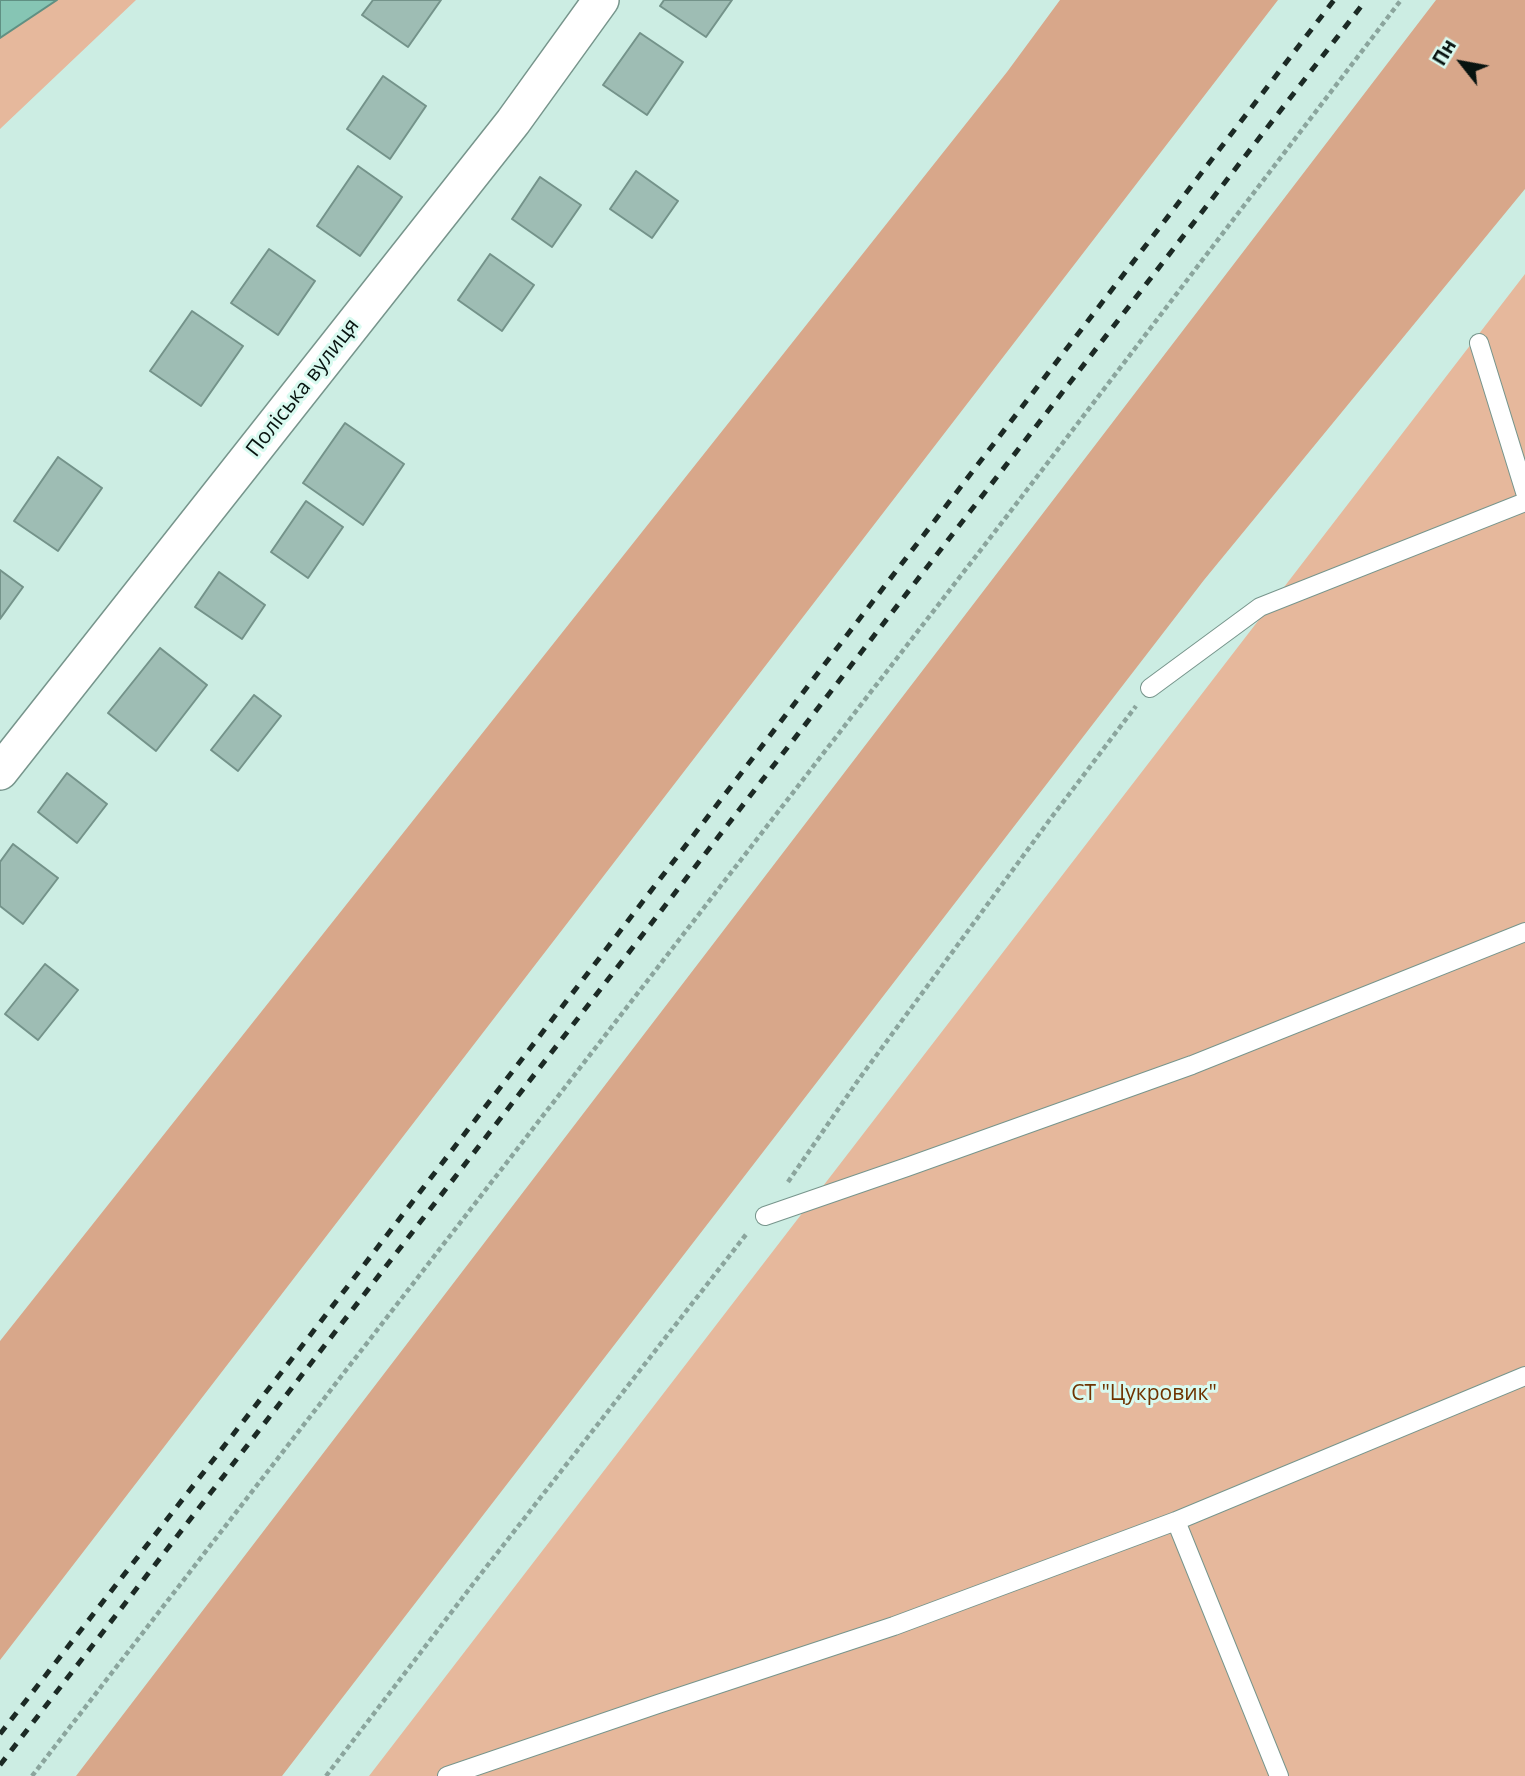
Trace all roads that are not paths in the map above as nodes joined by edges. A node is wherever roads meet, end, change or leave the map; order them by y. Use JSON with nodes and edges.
{"nodes":[{"id":1,"x":601,"y":0,"type":"edge"},
{"id":2,"x":1479,"y":343,"type":"dead end"},
{"id":3,"x":1525,"y":492,"type":"edge"},
{"id":4,"x":1525,"y":502,"type":"edge"},
{"id":5,"x":1150,"y":688,"type":"road end"},
{"id":6,"x":0,"y":772,"type":"edge"},
{"id":7,"x":1525,"y":932,"type":"edge"},
{"id":8,"x":765,"y":1216,"type":"road end"},
{"id":9,"x":1525,"y":1376,"type":"edge"},
{"id":10,"x":1176,"y":1521,"type":"junction"},
{"id":11,"x":447,"y":1776,"type":"edge"},
{"id":12,"x":1279,"y":1776,"type":"edge"}],
"edges":[{"from":1,"to":6,"type":"street","name":"Поліська вулиця"},
{"from":2,"to":3,"type":"lane"},
{"from":4,"to":5,"type":"lane"},
{"from":7,"to":8,"type":"lane"},
{"from":9,"to":10,"type":"lane"},
{"from":10,"to":11,"type":"lane"},
{"from":10,"to":12,"type":"lane"}]}
